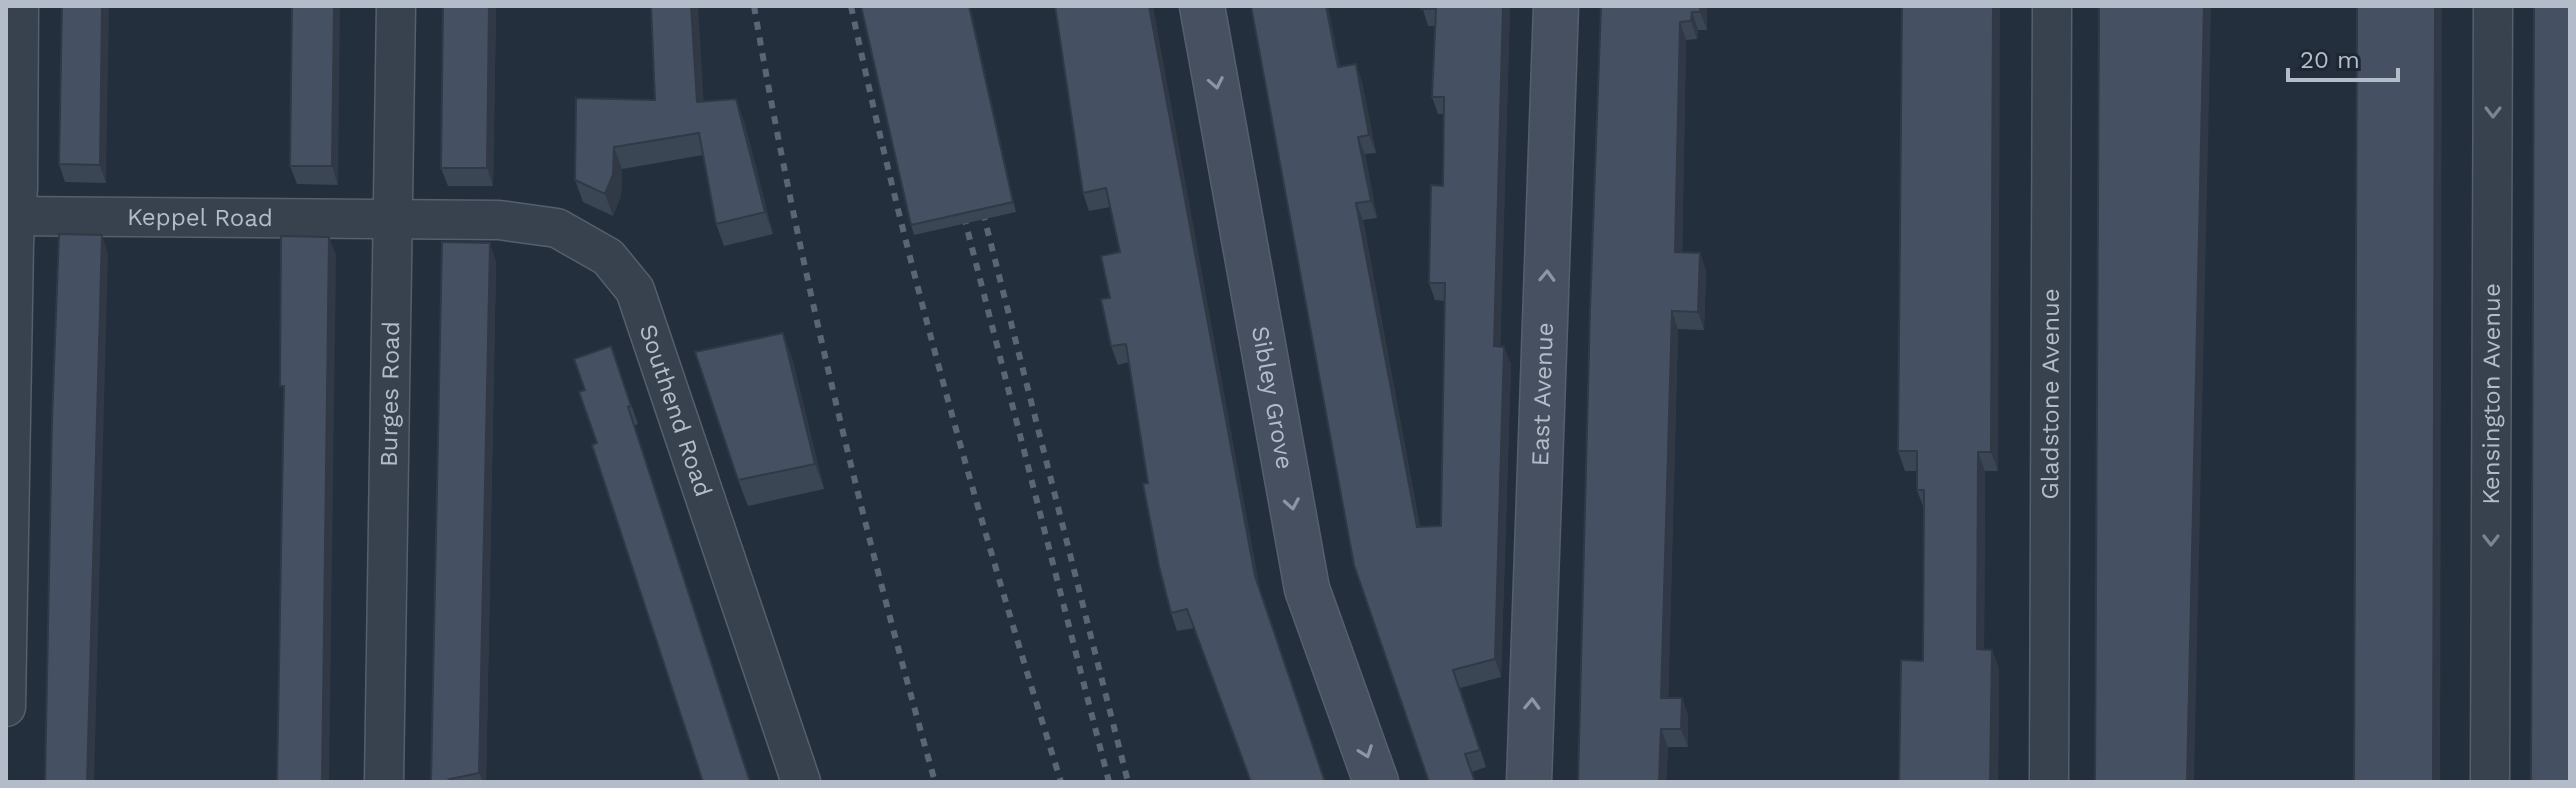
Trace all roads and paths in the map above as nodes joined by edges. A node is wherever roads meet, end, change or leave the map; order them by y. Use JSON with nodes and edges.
{"nodes":[{"id":1,"x":19,"y":6,"type":"edge"},
{"id":2,"x":396,"y":6,"type":"edge"},
{"id":3,"x":1202,"y":6,"type":"edge"},
{"id":4,"x":1556,"y":6,"type":"edge"},
{"id":5,"x":2052,"y":6,"type":"edge"},
{"id":6,"x":2493,"y":6,"type":"edge"},
{"id":7,"x":11,"y":216,"type":"edge"},
{"id":8,"x":393,"y":219,"type":"junction"},
{"id":9,"x":6,"y":707,"type":"edge"},
{"id":10,"x":384,"y":782,"type":"edge"},
{"id":11,"x":801,"y":782,"type":"edge"},
{"id":12,"x":1376,"y":782,"type":"edge"},
{"id":13,"x":1529,"y":782,"type":"edge"},
{"id":14,"x":2049,"y":782,"type":"edge"},
{"id":15,"x":2490,"y":782,"type":"edge"}],
"edges":[{"from":1,"to":7,"type":"street"},
{"from":2,"to":8,"type":"street","name":"Burges Road"},
{"from":3,"to":12,"type":"main road","name":"Sibley Grove","one_way":true},
{"from":13,"to":4,"type":"main road","name":"East Avenue","one_way":true},
{"from":5,"to":14,"type":"street","name":"Gladstone Avenue"},
{"from":6,"to":15,"type":"street","name":"Kensington Avenue","one_way":true},
{"from":7,"to":8,"type":"street","name":"Keppel Road"},
{"from":7,"to":9,"type":"street"},
{"from":8,"to":10,"type":"street","name":"Burges Road"},
{"from":8,"to":11,"type":"street","name":"Southend Road"}]}
